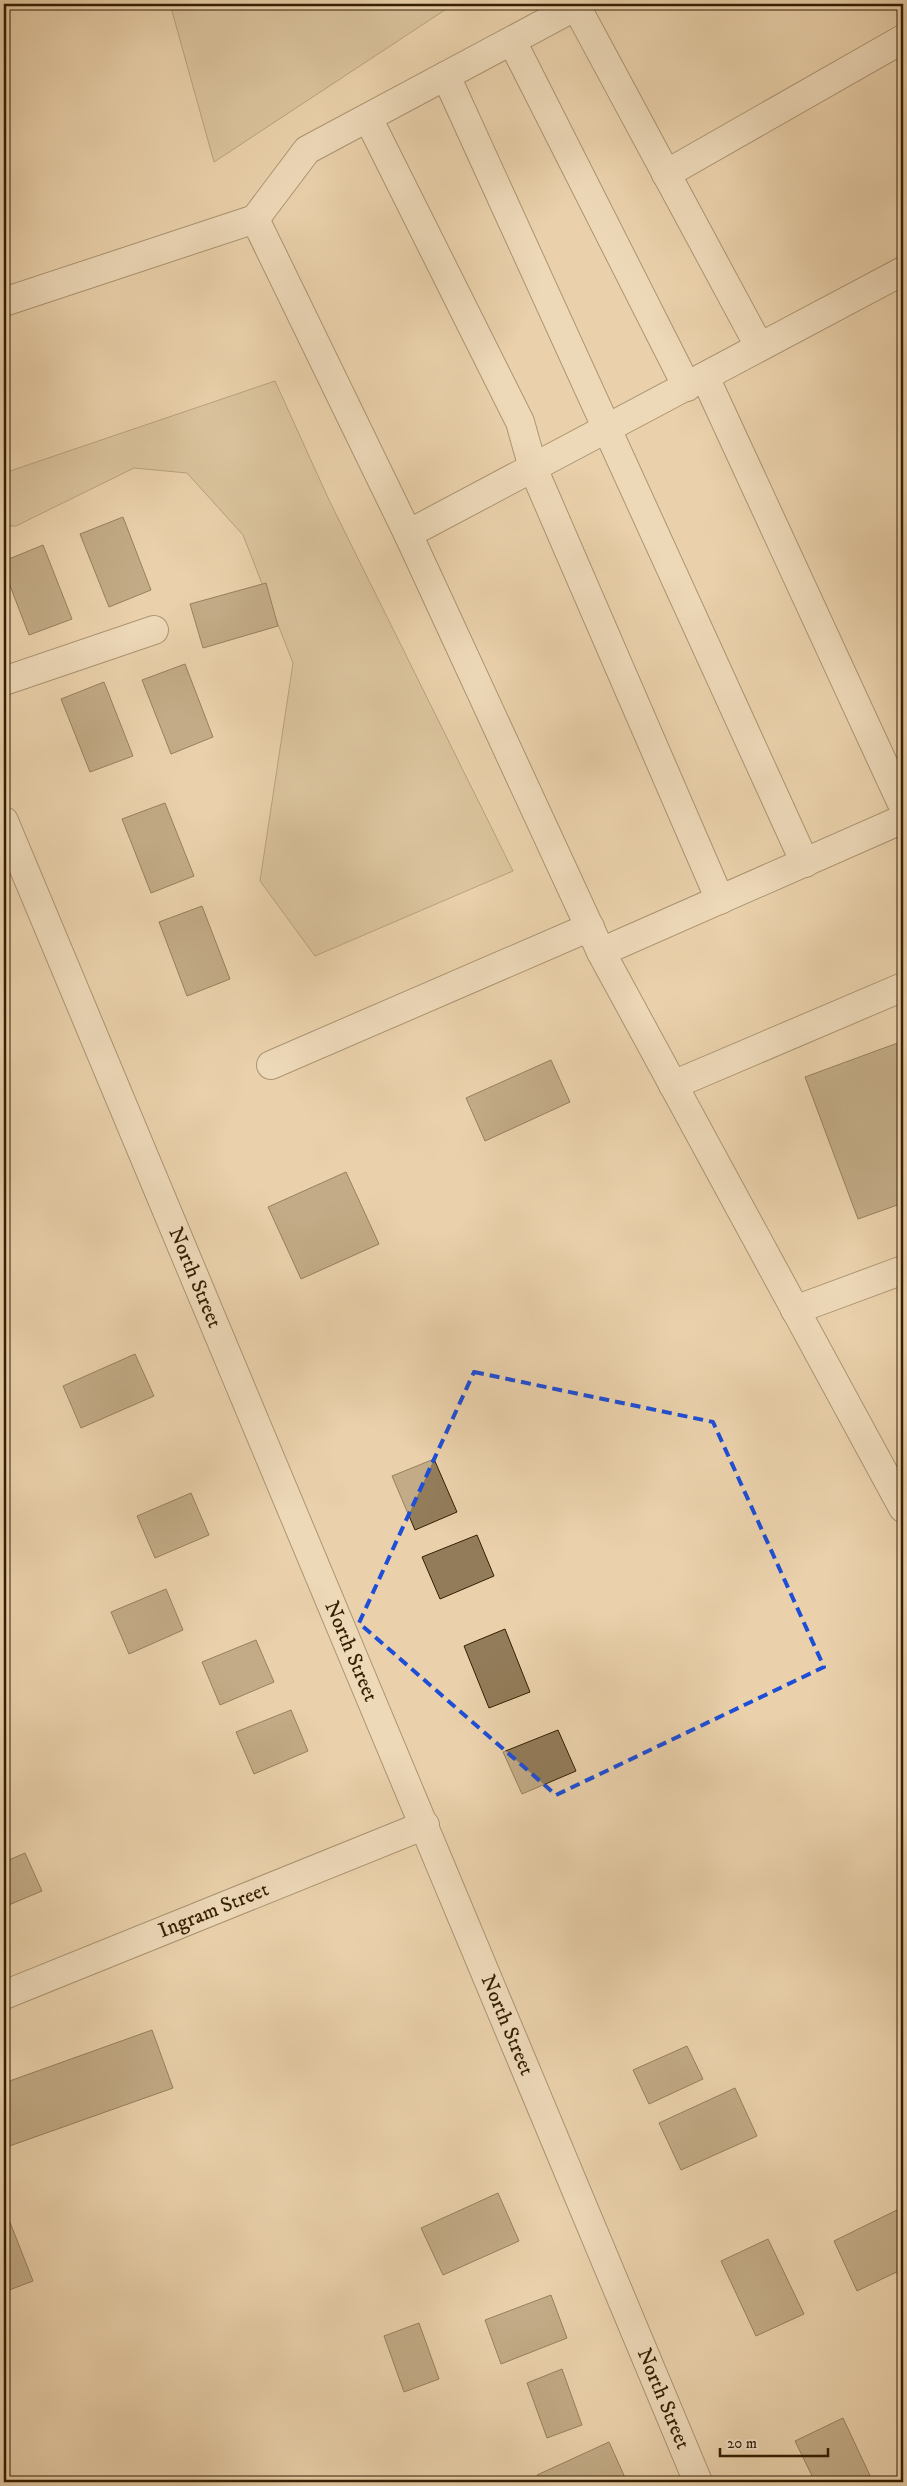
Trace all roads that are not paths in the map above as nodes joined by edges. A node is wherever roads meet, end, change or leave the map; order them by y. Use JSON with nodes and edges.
{"nodes":[{"id":1,"x":578,"y":5,"type":"edge"},
{"id":2,"x":903,"y":39,"type":"edge"},
{"id":3,"x":512,"y":41,"type":"junction"},
{"id":4,"x":446,"y":76,"type":"junction"},
{"id":5,"x":368,"y":118,"type":"junction"},
{"id":6,"x":666,"y":174,"type":"junction"},
{"id":7,"x":255,"y":219,"type":"junction"},
{"id":8,"x":903,"y":271,"type":"edge"},
{"id":9,"x":4,"y":302,"type":"edge"},
{"id":10,"x":759,"y":346,"type":"junction"},
{"id":11,"x":696,"y":382,"type":"junction"},
{"id":12,"x":607,"y":430,"type":"junction"},
{"id":13,"x":533,"y":468,"type":"junction"},
{"id":14,"x":408,"y":534,"type":"junction"},
{"id":15,"x":154,"y":630,"type":"dead end"},
{"id":16,"x":4,"y":681,"type":"edge"},
{"id":17,"x":903,"y":806,"type":"edge"},
{"id":18,"x":903,"y":819,"type":"edge"},
{"id":19,"x":4,"y":821,"type":"edge"},
{"id":20,"x":805,"y":863,"type":"junction"},
{"id":21,"x":720,"y":900,"type":"junction"},
{"id":22,"x":590,"y":927,"type":"junction"},
{"id":23,"x":601,"y":952,"type":"junction"},
{"id":24,"x":903,"y":987,"type":"edge"},
{"id":25,"x":271,"y":1065,"type":"dead end"},
{"id":26,"x":673,"y":1085,"type":"junction"},
{"id":27,"x":903,"y":1270,"type":"edge"},
{"id":28,"x":794,"y":1310,"type":"junction"},
{"id":29,"x":903,"y":1508,"type":"edge"},
{"id":30,"x":425,"y":1825,"type":"junction"},
{"id":31,"x":4,"y":1995,"type":"edge"},
{"id":32,"x":698,"y":2482,"type":"edge"}],
"edges":[{"from":1,"to":3,"type":"street"},
{"from":1,"to":6,"type":"street"},
{"from":2,"to":6,"type":"street"},
{"from":3,"to":4,"type":"street"},
{"from":3,"to":11,"type":"street"},
{"from":4,"to":5,"type":"street"},
{"from":4,"to":12,"type":"street"},
{"from":5,"to":7,"type":"street"},
{"from":5,"to":13,"type":"street"},
{"from":6,"to":10,"type":"street"},
{"from":7,"to":9,"type":"street"},
{"from":7,"to":14,"type":"street"},
{"from":8,"to":10,"type":"street"},
{"from":10,"to":11,"type":"street"},
{"from":11,"to":12,"type":"street"},
{"from":11,"to":17,"type":"street"},
{"from":12,"to":13,"type":"street"},
{"from":12,"to":20,"type":"street"},
{"from":13,"to":14,"type":"street"},
{"from":13,"to":21,"type":"street"},
{"from":14,"to":22,"type":"street"},
{"from":15,"to":16,"type":"street"},
{"from":18,"to":20,"type":"street"},
{"from":19,"to":30,"type":"street","name":"North Street"},
{"from":20,"to":21,"type":"street"},
{"from":21,"to":23,"type":"street"},
{"from":22,"to":23,"type":"street"},
{"from":22,"to":25,"type":"street"},
{"from":23,"to":26,"type":"street"},
{"from":24,"to":26,"type":"street"},
{"from":26,"to":28,"type":"street"},
{"from":27,"to":28,"type":"street"},
{"from":28,"to":29,"type":"street"},
{"from":30,"to":31,"type":"street","name":"Ingram Street"},
{"from":30,"to":32,"type":"street","name":"North Street"}]}
